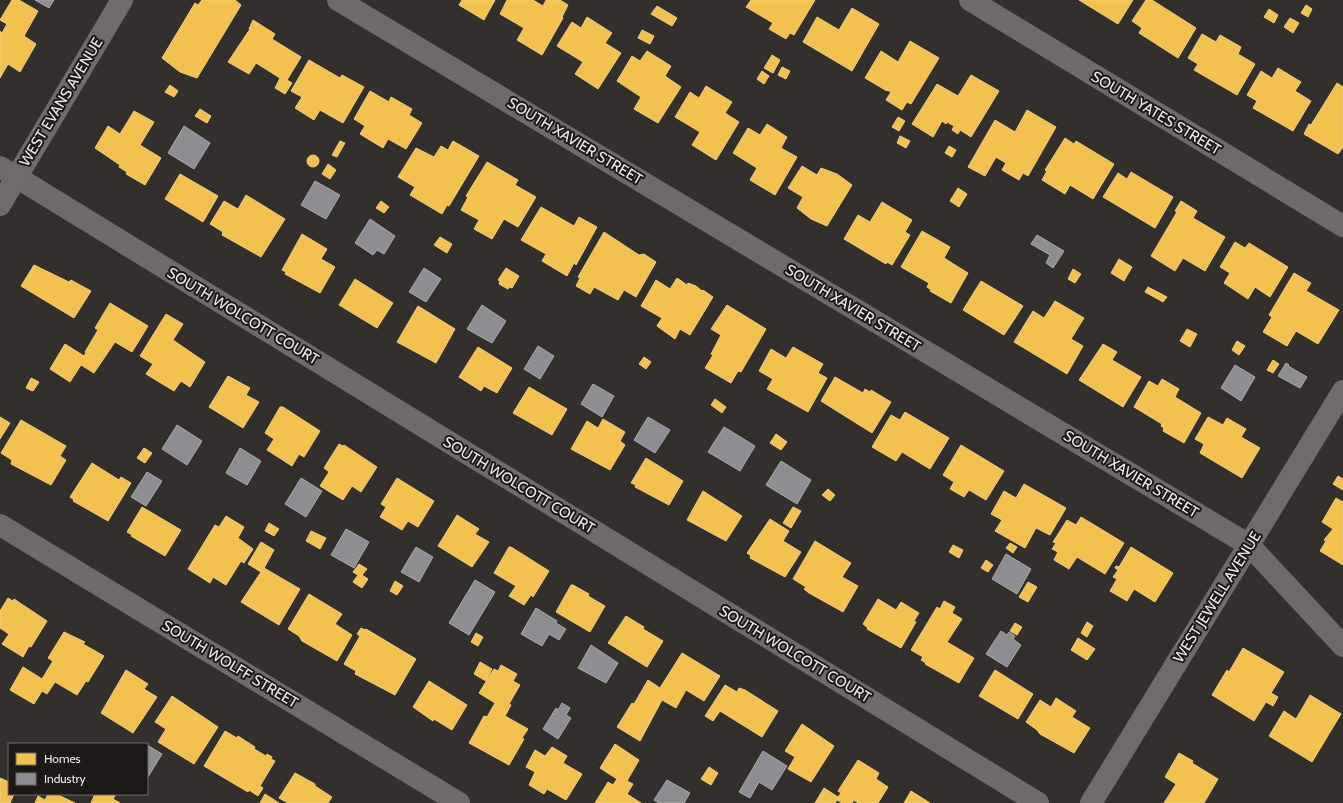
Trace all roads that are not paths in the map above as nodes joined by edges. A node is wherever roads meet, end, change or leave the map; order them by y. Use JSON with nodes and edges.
{"nodes":[{"id":1,"x":122,"y":0,"type":"edge"},
{"id":2,"x":338,"y":0,"type":"edge"},
{"id":3,"x":970,"y":0,"type":"edge"},
{"id":4,"x":8,"y":172,"type":"edge"},
{"id":5,"x":0,"y":205,"type":"edge"},
{"id":6,"x":1343,"y":226,"type":"edge"},
{"id":7,"x":1343,"y":391,"type":"edge"},
{"id":8,"x":0,"y":525,"type":"edge"},
{"id":9,"x":1249,"y":545,"type":"junction"},
{"id":10,"x":1343,"y":646,"type":"edge"},
{"id":11,"x":459,"y":803,"type":"edge"},
{"id":12,"x":1038,"y":803,"type":"edge"},
{"id":13,"x":1090,"y":803,"type":"edge"}],
"edges":[{"from":1,"to":4,"type":"main road","name":"WEST EVANS AVENUE"},
{"from":2,"to":9,"type":"street","name":"SOUTH XAVIER STREET"},
{"from":3,"to":6,"type":"street","name":"SOUTH YATES STREET"},
{"from":4,"to":5,"type":"main road","name":"WEST EVANS AVENUE"},
{"from":4,"to":12,"type":"street","name":"SOUTH WOLCOTT COURT"},
{"from":7,"to":9,"type":"main road","name":"WEST JEWELL AVENUE"},
{"from":8,"to":11,"type":"street","name":"SOUTH WOLFF STREET"},
{"from":9,"to":10,"type":"street","name":"SOUTH XAVIER STREET"},
{"from":9,"to":13,"type":"main road","name":"WEST JEWELL AVENUE"}]}
